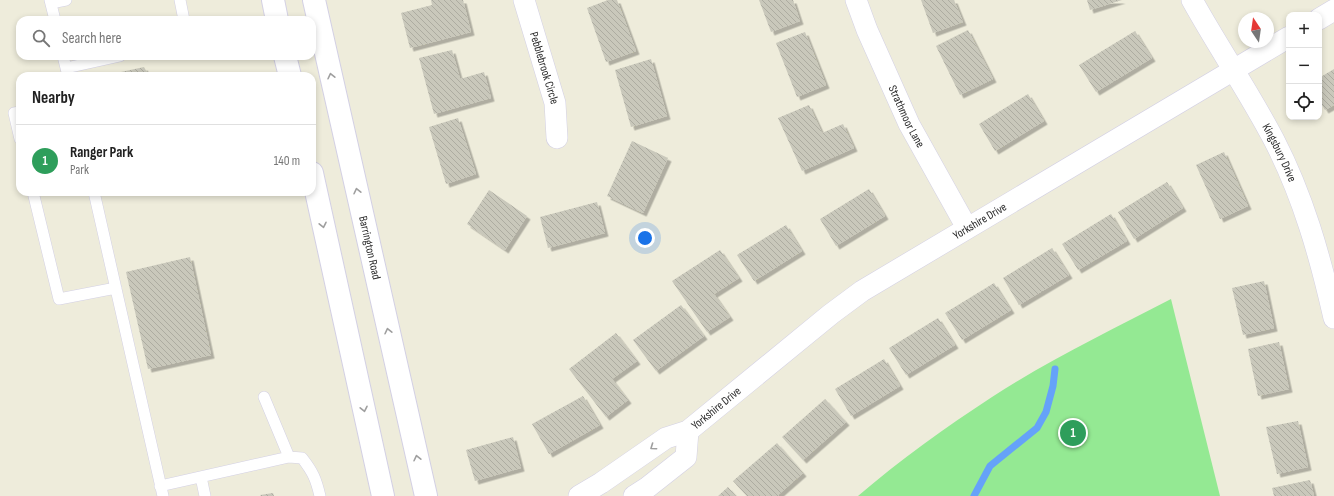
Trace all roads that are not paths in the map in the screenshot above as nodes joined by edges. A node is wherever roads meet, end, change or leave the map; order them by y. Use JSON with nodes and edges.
{"nodes":[{"id":1,"x":66,"y":0,"type":"edge"},
{"id":2,"x":180,"y":0,"type":"edge"},
{"id":3,"x":273,"y":0,"type":"edge"},
{"id":4,"x":314,"y":0,"type":"edge"},
{"id":5,"x":524,"y":0,"type":"edge"},
{"id":6,"x":856,"y":0,"type":"edge"},
{"id":7,"x":1192,"y":0,"type":"edge"},
{"id":8,"x":51,"y":2,"type":"edge"},
{"id":9,"x":1334,"y":10,"type":"edge"},
{"id":10,"x":54,"y":16,"type":"edge"},
{"id":11,"x":183,"y":16,"type":"edge"},
{"id":12,"x":276,"y":16,"type":"edge"},
{"id":13,"x":1322,"y":17,"type":"edge"},
{"id":14,"x":1286,"y":39,"type":"edge"},
{"id":15,"x":64,"y":60,"type":"edge"},
{"id":16,"x":107,"y":60,"type":"edge"},
{"id":17,"x":287,"y":60,"type":"edge"},
{"id":18,"x":1233,"y":70,"type":"junction"},
{"id":19,"x":67,"y":72,"type":"edge"},
{"id":20,"x":289,"y":72,"type":"edge"},
{"id":21,"x":16,"y":113,"type":"edge"},
{"id":22,"x":16,"y":122,"type":"edge"},
{"id":23,"x":557,"y":138,"type":"dead end"},
{"id":24,"x":316,"y":193,"type":"edge"},
{"id":25,"x":34,"y":196,"type":"edge"},
{"id":26,"x":95,"y":196,"type":"edge"},
{"id":27,"x":967,"y":228,"type":"junction"},
{"id":28,"x":116,"y":288,"type":"junction"},
{"id":29,"x":1334,"y":318,"type":"edge"},
{"id":30,"x":264,"y":398,"type":"dead end"},
{"id":31,"x":688,"y":431,"type":"junction"},
{"id":32,"x":289,"y":457,"type":"junction"},
{"id":33,"x":200,"y":477,"type":"junction"},
{"id":34,"x":162,"y":491,"type":"edge"},
{"id":35,"x":205,"y":496,"type":"edge"},
{"id":36,"x":320,"y":496,"type":"edge"},
{"id":37,"x":383,"y":496,"type":"edge"},
{"id":38,"x":426,"y":496,"type":"edge"},
{"id":39,"x":579,"y":496,"type":"edge"},
{"id":40,"x":634,"y":496,"type":"edge"}],
"edges":[{"from":1,"to":8,"type":"lane"},
{"from":2,"to":11,"type":"lane"},
{"from":3,"to":12,"type":"main road"},
{"from":38,"to":4,"type":"main road","name":"Barrington Road","one_way":true},
{"from":5,"to":23,"type":"street","name":"Pebblebrook Circle"},
{"from":6,"to":27,"type":"street","name":"Strathmoor Lane"},
{"from":7,"to":18,"type":"street","name":"Kingsbury Drive"},
{"from":8,"to":10,"type":"lane"},
{"from":9,"to":13,"type":"street"},
{"from":14,"to":18,"type":"street","name":"Yorkshire Drive"},
{"from":15,"to":19,"type":"lane"},
{"from":16,"to":19,"type":"lane"},
{"from":17,"to":20,"type":"main road"},
{"from":18,"to":27,"type":"street","name":"Yorkshire Drive"},
{"from":18,"to":29,"type":"street","name":"Kingsbury Drive"},
{"from":21,"to":22,"type":"lane"},
{"from":24,"to":37,"type":"main road","one_way":true},
{"from":25,"to":28,"type":"lane"},
{"from":26,"to":28,"type":"lane"},
{"from":27,"to":31,"type":"street","name":"Yorkshire Drive"},
{"from":28,"to":34,"type":"lane"},
{"from":30,"to":32,"type":"lane"},
{"from":31,"to":39,"type":"street","name":"Yorkshire Drive","one_way":true},
{"from":31,"to":40,"type":"street","name":"Yorkshire Drive"},
{"from":32,"to":33,"type":"lane"},
{"from":32,"to":36,"type":"lane"},
{"from":33,"to":34,"type":"lane"},
{"from":33,"to":35,"type":"lane"}]}
